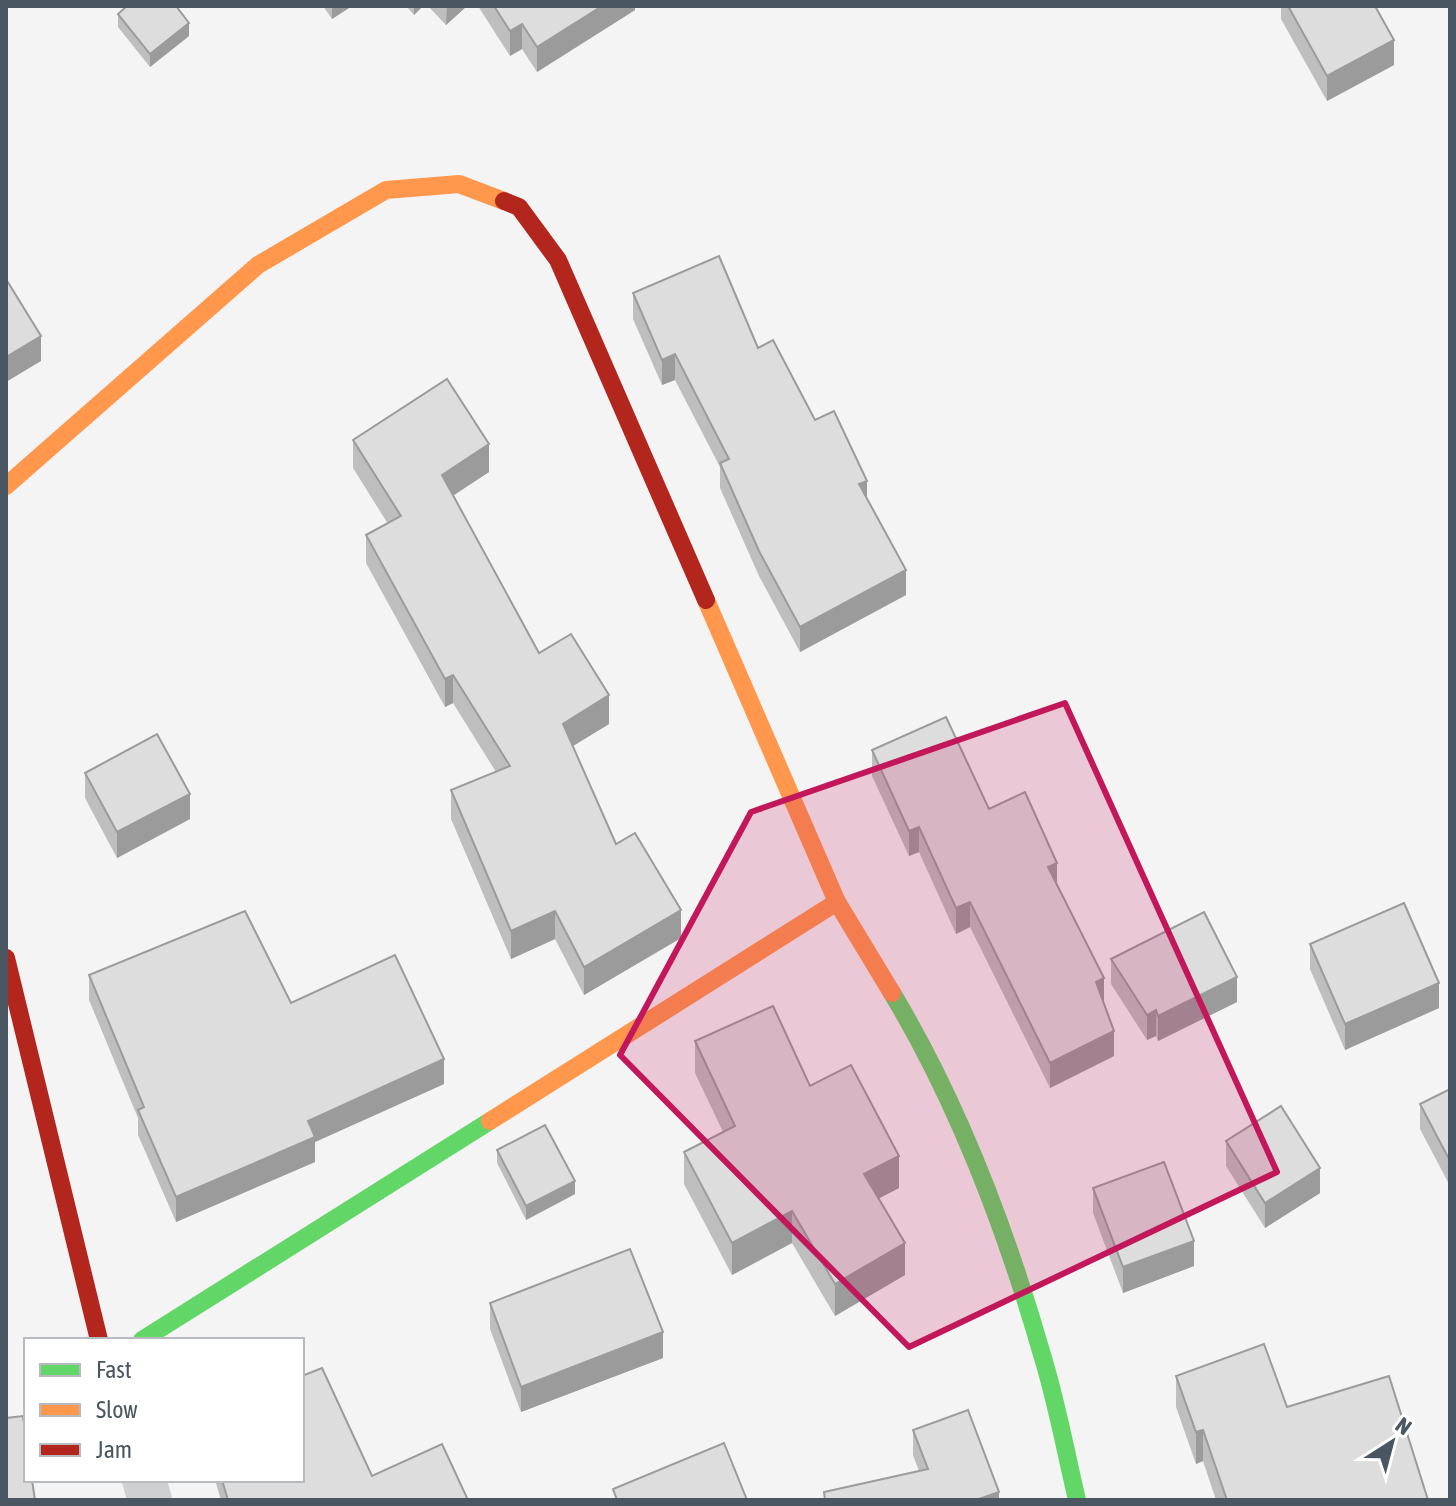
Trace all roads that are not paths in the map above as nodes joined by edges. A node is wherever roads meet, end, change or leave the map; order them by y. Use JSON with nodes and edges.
{"nodes":[{"id":1,"x":6,"y":486,"type":"edge"},
{"id":2,"x":837,"y":902,"type":"junction"},
{"id":3,"x":6,"y":958,"type":"edge"},
{"id":4,"x":99,"y":1338,"type":"edge"},
{"id":5,"x":145,"y":1338,"type":"edge"},
{"id":6,"x":1077,"y":1500,"type":"edge"}],
"edges":[{"from":1,"to":2,"type":"street"},
{"from":2,"to":5,"type":"street"},
{"from":2,"to":6,"type":"street"},
{"from":3,"to":4,"type":"street"}]}
